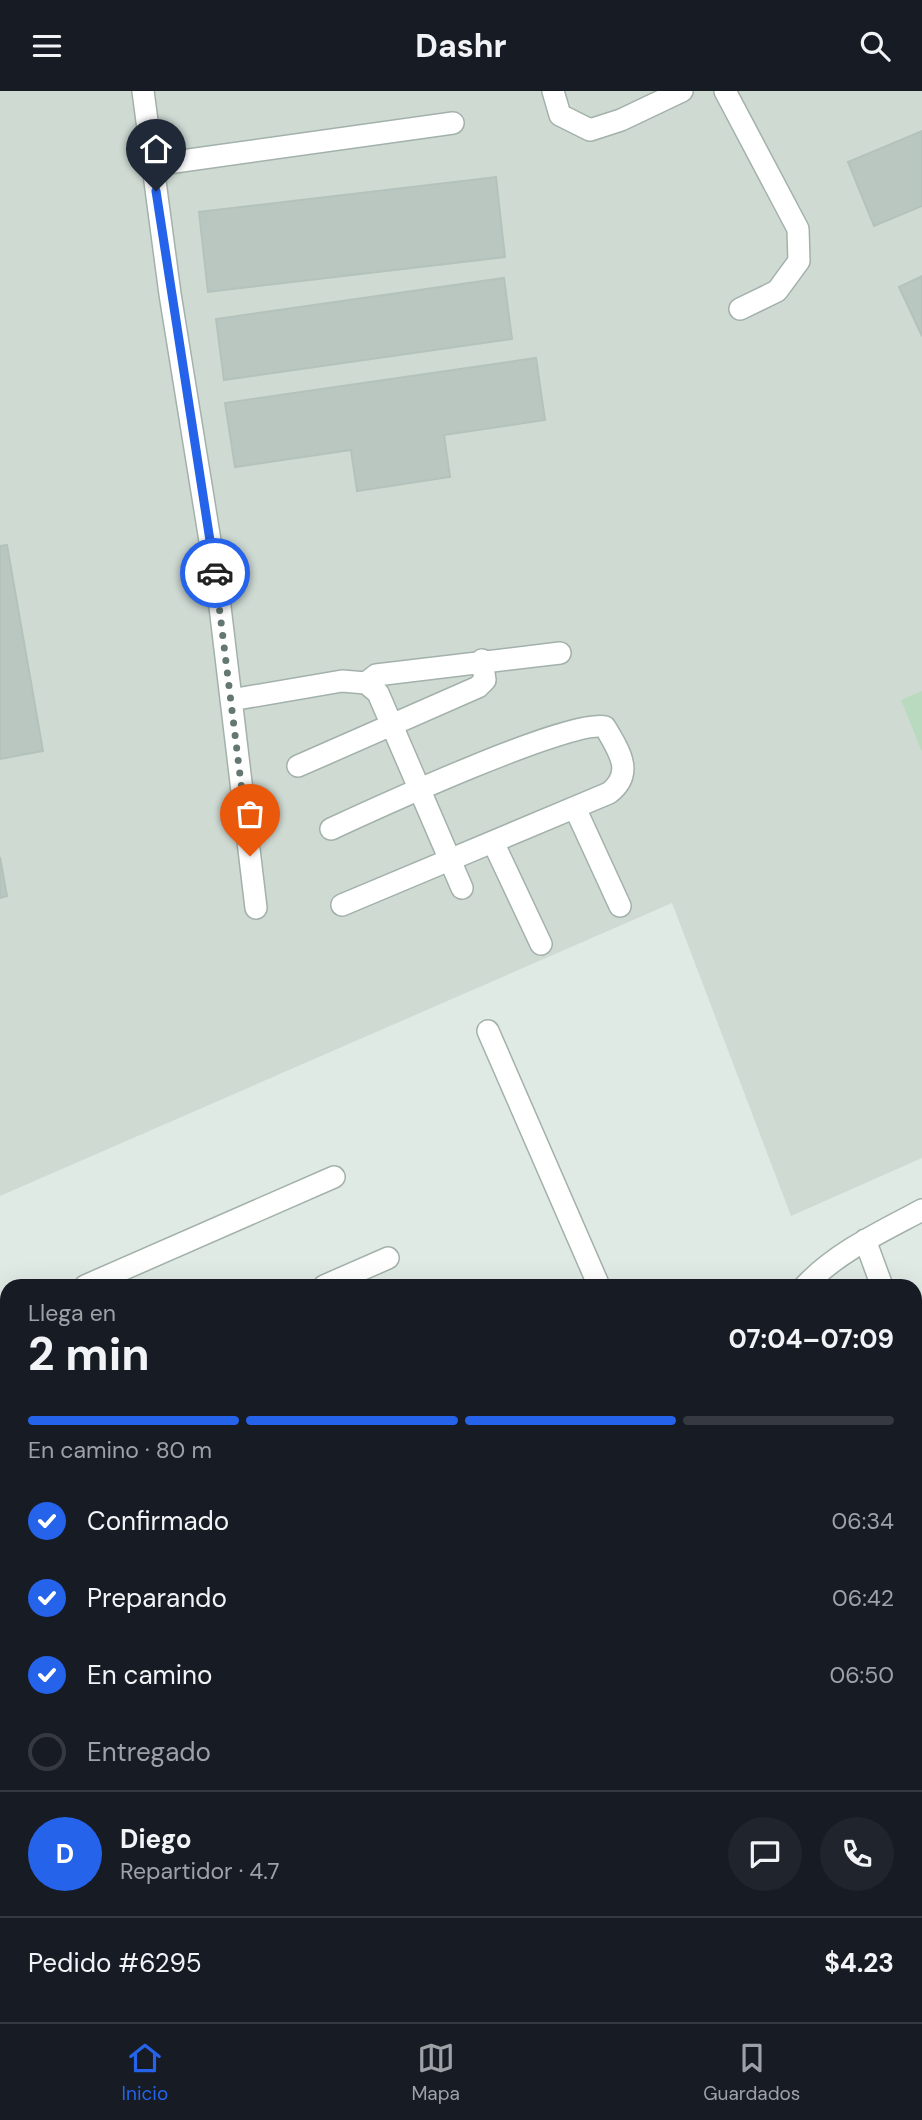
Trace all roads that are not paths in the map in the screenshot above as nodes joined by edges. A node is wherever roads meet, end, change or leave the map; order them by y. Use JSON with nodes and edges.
{"nodes":[{"id":1,"x":143,"y":91,"type":"edge"},
{"id":2,"x":553,"y":91,"type":"edge"},
{"id":3,"x":682,"y":91,"type":"edge"},
{"id":4,"x":725,"y":91,"type":"edge"},
{"id":5,"x":453,"y":123,"type":"dead end"},
{"id":6,"x":153,"y":165,"type":"junction"},
{"id":7,"x":740,"y":309,"type":"dead end"},
{"id":8,"x":560,"y":653,"type":"dead end"},
{"id":9,"x":482,"y":660,"type":"junction"},
{"id":10,"x":366,"y":683,"type":"junction"},
{"id":11,"x":231,"y":701,"type":"junction"},
{"id":12,"x":391,"y":723,"type":"junction"},
{"id":13,"x":298,"y":766,"type":"dead end"},
{"id":14,"x":419,"y":788,"type":"junction"},
{"id":15,"x":575,"y":808,"type":"junction"},
{"id":16,"x":331,"y":828,"type":"dead end"},
{"id":17,"x":492,"y":842,"type":"junction"},
{"id":18,"x":450,"y":860,"type":"junction"},
{"id":19,"x":462,"y":888,"type":"dead end"},
{"id":20,"x":342,"y":905,"type":"dead end"},
{"id":21,"x":620,"y":906,"type":"dead end"},
{"id":22,"x":256,"y":908,"type":"dead end"},
{"id":23,"x":541,"y":944,"type":"dead end"},
{"id":24,"x":488,"y":1031,"type":"dead end"},
{"id":25,"x":334,"y":1177,"type":"dead end"},
{"id":26,"x":922,"y":1210,"type":"edge"},
{"id":27,"x":865,"y":1240,"type":"junction"},
{"id":28,"x":387,"y":1258,"type":"dead end"},
{"id":29,"x":101,"y":1279,"type":"edge"},
{"id":30,"x":340,"y":1279,"type":"edge"},
{"id":31,"x":595,"y":1279,"type":"edge"},
{"id":32,"x":812,"y":1279,"type":"edge"},
{"id":33,"x":879,"y":1279,"type":"edge"}],
"edges":[{"from":1,"to":6,"type":"street"},
{"from":2,"to":3,"type":"street"},
{"from":4,"to":7,"type":"street"},
{"from":5,"to":6,"type":"street"},
{"from":6,"to":11,"type":"street"},
{"from":8,"to":9,"type":"street"},
{"from":9,"to":10,"type":"street"},
{"from":9,"to":12,"type":"street"},
{"from":10,"to":11,"type":"street"},
{"from":10,"to":12,"type":"street"},
{"from":11,"to":22,"type":"street"},
{"from":12,"to":13,"type":"street"},
{"from":12,"to":14,"type":"street"},
{"from":14,"to":15,"type":"street"},
{"from":14,"to":16,"type":"street"},
{"from":14,"to":18,"type":"street"},
{"from":15,"to":17,"type":"street"},
{"from":15,"to":21,"type":"street"},
{"from":17,"to":18,"type":"street"},
{"from":17,"to":23,"type":"street"},
{"from":18,"to":19,"type":"street"},
{"from":18,"to":20,"type":"street"},
{"from":24,"to":31,"type":"street"},
{"from":25,"to":29,"type":"street"},
{"from":26,"to":27,"type":"street"},
{"from":27,"to":32,"type":"street"},
{"from":27,"to":33,"type":"street"},
{"from":28,"to":30,"type":"street"}]}
